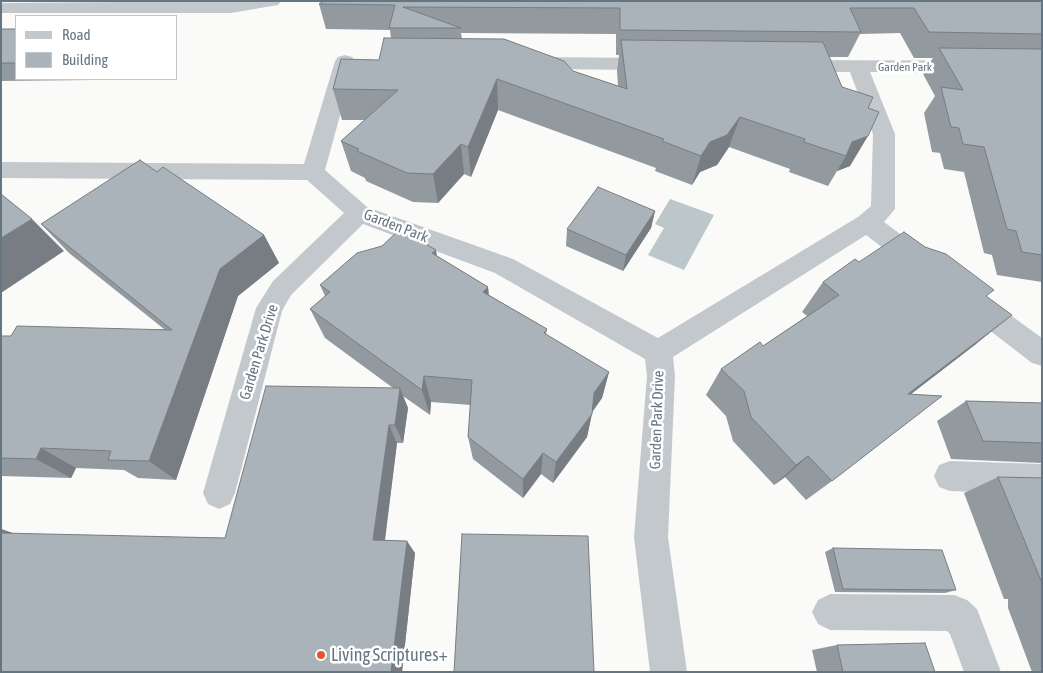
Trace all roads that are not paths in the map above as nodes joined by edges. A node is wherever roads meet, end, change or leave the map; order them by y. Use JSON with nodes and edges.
{"nodes":[{"id":1,"x":272,"y":1,"type":"edge"},
{"id":2,"x":72,"y":4,"type":"edge"},
{"id":3,"x":1,"y":8,"type":"edge"},
{"id":4,"x":354,"y":61,"type":"edge"},
{"id":5,"x":512,"y":63,"type":"edge"},
{"id":6,"x":670,"y":64,"type":"edge"},
{"id":7,"x":779,"y":66,"type":"edge"},
{"id":8,"x":858,"y":66,"type":"junction"},
{"id":9,"x":1042,"y":67,"type":"edge"},
{"id":10,"x":1,"y":170,"type":"edge"},
{"id":11,"x":314,"y":172,"type":"junction"},
{"id":12,"x":359,"y":213,"type":"junction"},
{"id":13,"x":866,"y":223,"type":"junction"},
{"id":14,"x":658,"y":352,"type":"junction"},
{"id":15,"x":1042,"y":354,"type":"edge"},
{"id":16,"x":950,"y":476,"type":"dead end"},
{"id":17,"x":1042,"y":479,"type":"edge"},
{"id":18,"x":218,"y":493,"type":"dead end"},
{"id":19,"x":830,"y":612,"type":"dead end"},
{"id":20,"x":669,"y":672,"type":"edge"},
{"id":21,"x":983,"y":672,"type":"edge"}],
"edges":[{"from":1,"to":2,"type":"street"},
{"from":2,"to":3,"type":"street"},
{"from":4,"to":11,"type":"street"},
{"from":5,"to":6,"type":"street"},
{"from":7,"to":8,"type":"street","name":"Garden Park"},
{"from":8,"to":9,"type":"street","name":"Garden Park"},
{"from":8,"to":13,"type":"street","name":"Garden Park Drive"},
{"from":10,"to":11,"type":"street"},
{"from":11,"to":12,"type":"street","name":"Garden Park"},
{"from":12,"to":14,"type":"street","name":"Garden Park"},
{"from":12,"to":18,"type":"street","name":"Garden Park Drive"},
{"from":13,"to":14,"type":"street","name":"Garden Park Drive"},
{"from":13,"to":15,"type":"street"},
{"from":14,"to":20,"type":"street","name":"Garden Park Drive"},
{"from":16,"to":17,"type":"street"},
{"from":19,"to":21,"type":"street"}]}
